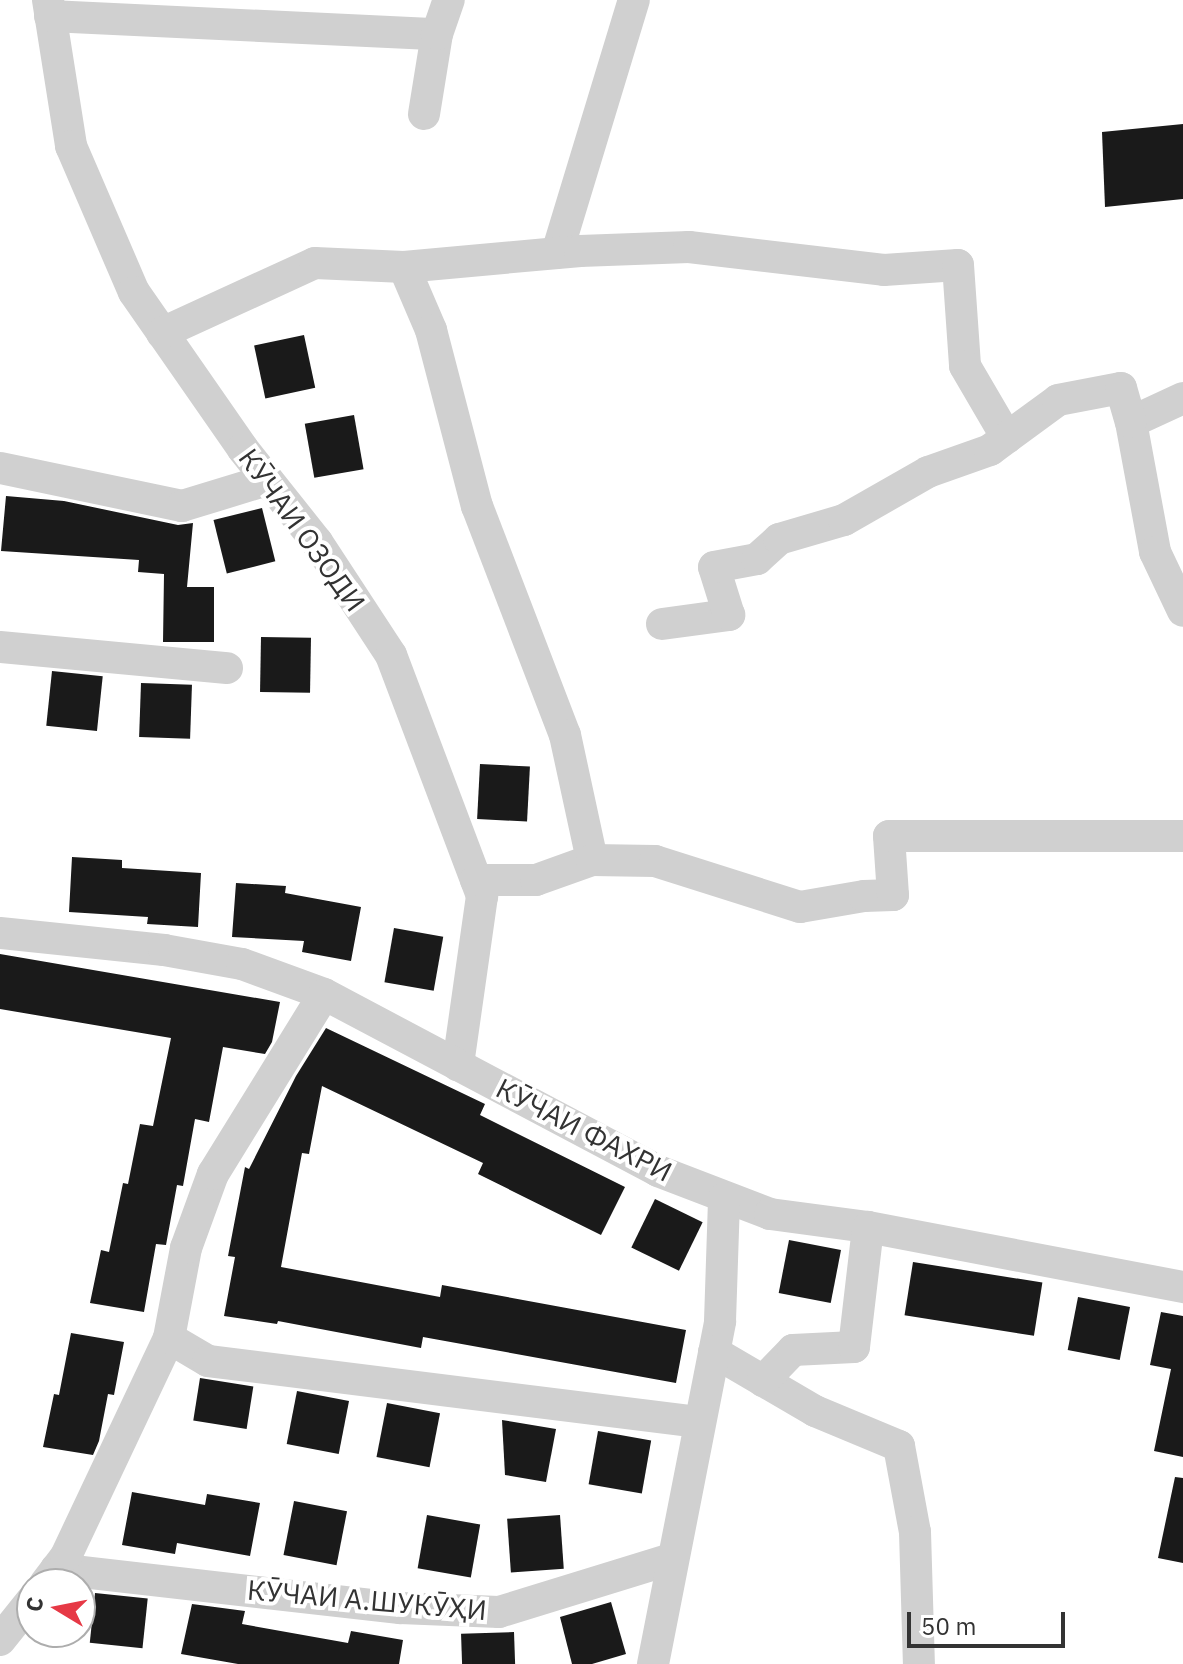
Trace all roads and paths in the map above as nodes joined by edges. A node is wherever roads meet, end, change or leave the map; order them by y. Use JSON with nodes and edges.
{"nodes":[{"id":1,"x":449,"y":0,"type":"edge"},
{"id":2,"x":634,"y":0,"type":"edge"},
{"id":3,"x":49,"y":8,"type":"edge"},
{"id":4,"x":202,"y":11,"type":"edge"},
{"id":5,"x":437,"y":34,"type":"junction"},
{"id":6,"x":424,"y":114,"type":"dead end"},
{"id":7,"x":557,"y":253,"type":"junction"},
{"id":8,"x":404,"y":267,"type":"junction"},
{"id":9,"x":162,"y":333,"type":"junction"},
{"id":10,"x":1183,"y":398,"type":"edge"},
{"id":11,"x":1131,"y":422,"type":"junction"},
{"id":12,"x":1007,"y":438,"type":"junction"},
{"id":13,"x":0,"y":468,"type":"edge"},
{"id":14,"x":267,"y":480,"type":"junction"},
{"id":15,"x":1183,"y":611,"type":"edge"},
{"id":16,"x":662,"y":624,"type":"dead end"},
{"id":17,"x":0,"y":647,"type":"edge"},
{"id":18,"x":227,"y":668,"type":"dead end"},
{"id":19,"x":1183,"y":836,"type":"edge"},
{"id":20,"x":592,"y":860,"type":"junction"},
{"id":21,"x":476,"y":880,"type":"junction"},
{"id":22,"x":0,"y":933,"type":"edge"},
{"id":23,"x":324,"y":994,"type":"junction"},
{"id":24,"x":458,"y":1065,"type":"junction"},
{"id":25,"x":724,"y":1198,"type":"junction"},
{"id":26,"x":868,"y":1227,"type":"junction"},
{"id":27,"x":1183,"y":1287,"type":"edge"},
{"id":28,"x":169,"y":1338,"type":"junction"},
{"id":29,"x":714,"y":1352,"type":"junction"},
{"id":30,"x":763,"y":1381,"type":"junction"},
{"id":31,"x":699,"y":1422,"type":"junction"},
{"id":32,"x":671,"y":1559,"type":"junction"},
{"id":33,"x":57,"y":1568,"type":"edge"},
{"id":34,"x":96,"y":1581,"type":"edge"},
{"id":35,"x":16,"y":1620,"type":"edge"},
{"id":36,"x":0,"y":1640,"type":"edge"},
{"id":37,"x":653,"y":1664,"type":"edge"},
{"id":38,"x":919,"y":1664,"type":"edge"}],
"edges":[{"from":1,"to":5,"type":"street"},
{"from":2,"to":7,"type":"street"},
{"from":3,"to":4,"type":"street","name":"КӮЧАИ ОЗОДИ"},
{"from":3,"to":9,"type":"street","name":"КӮЧАИ ОЗОДИ"},
{"from":4,"to":5,"type":"street","name":"КӮЧАИ ОЗОДИ"},
{"from":5,"to":6,"type":"street"},
{"from":7,"to":8,"type":"street"},
{"from":7,"to":12,"type":"street"},
{"from":8,"to":9,"type":"street"},
{"from":8,"to":20,"type":"street"},
{"from":9,"to":14,"type":"street","name":"КӮЧАИ ОЗОДИ"},
{"from":10,"to":11,"type":"street"},
{"from":11,"to":12,"type":"street"},
{"from":11,"to":15,"type":"street"},
{"from":12,"to":16,"type":"street"},
{"from":13,"to":14,"type":"street"},
{"from":14,"to":21,"type":"street","name":"КӮЧАИ ОЗОДИ"},
{"from":17,"to":18,"type":"street"},
{"from":19,"to":20,"type":"street"},
{"from":20,"to":21,"type":"street"},
{"from":21,"to":24,"type":"street","name":"КӮЧАИ ОЗОДИ"},
{"from":22,"to":23,"type":"street","name":"КӮЧАИ ФАХРИ"},
{"from":23,"to":24,"type":"street","name":"КӮЧАИ ФАХРИ"},
{"from":23,"to":28,"type":"street","name":"КӮЧАИ А.ШУКӮҲИ"},
{"from":24,"to":25,"type":"street","name":"КӮЧАИ ФАХРИ"},
{"from":25,"to":26,"type":"street","name":"КӮЧАИ ФАХРИ"},
{"from":25,"to":29,"type":"street"},
{"from":26,"to":27,"type":"street","name":"КӮЧАИ ФАХРИ"},
{"from":26,"to":30,"type":"street"},
{"from":28,"to":31,"type":"street"},
{"from":28,"to":33,"type":"street","name":"КӮЧАИ А.ШУКӮҲИ"},
{"from":29,"to":30,"type":"street"},
{"from":29,"to":31,"type":"street"},
{"from":30,"to":38,"type":"street"},
{"from":31,"to":32,"type":"street"},
{"from":32,"to":34,"type":"street","name":"КӮЧАИ А.ШУКӮҲИ"},
{"from":32,"to":37,"type":"street"},
{"from":35,"to":36,"type":"street"}]}
